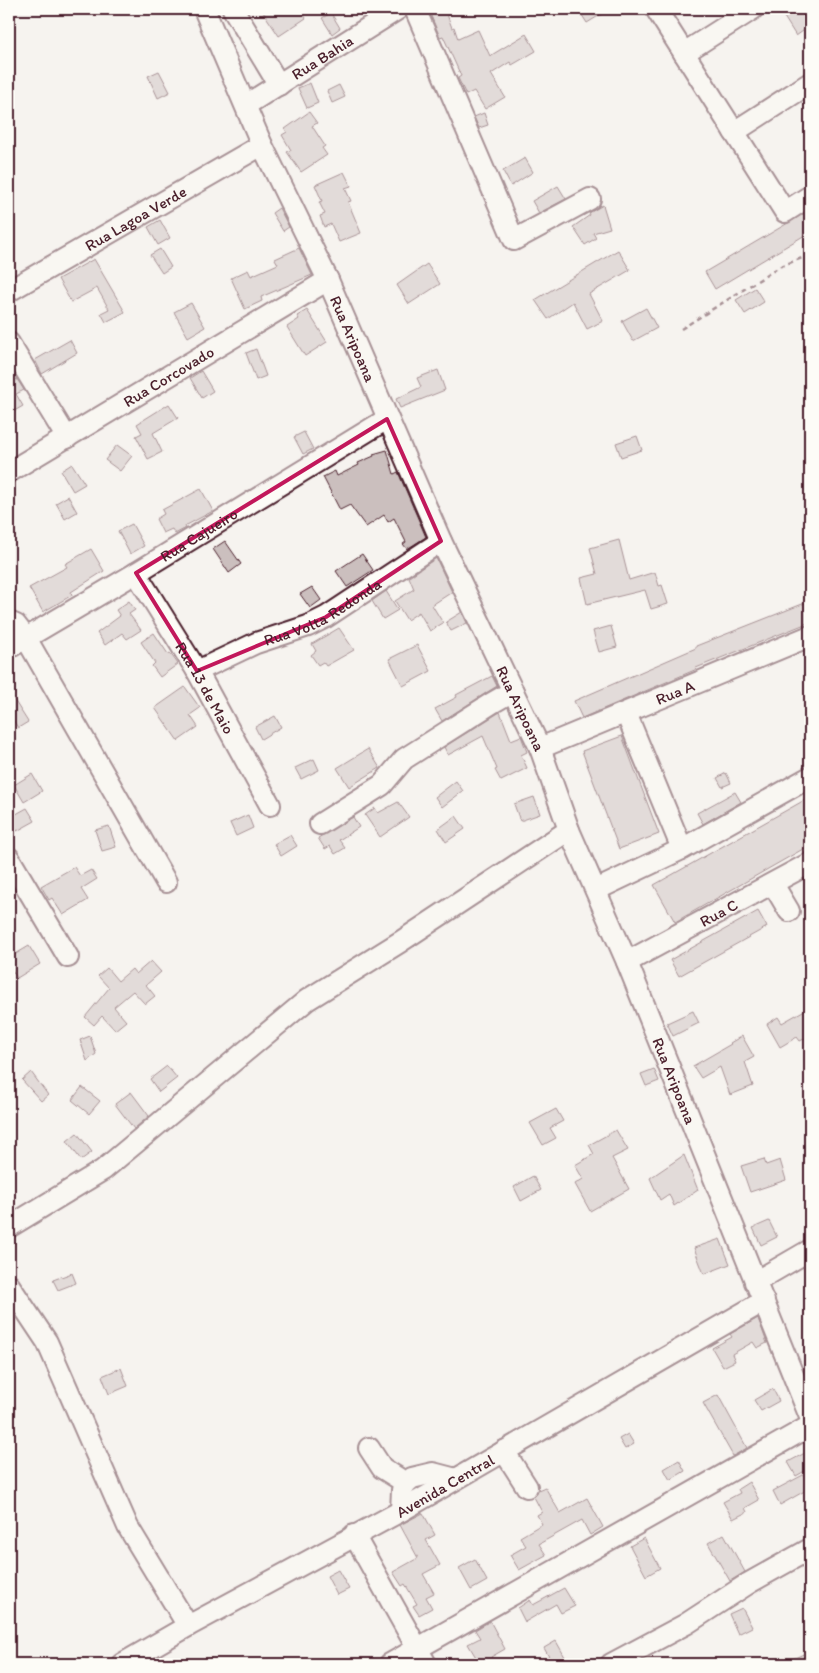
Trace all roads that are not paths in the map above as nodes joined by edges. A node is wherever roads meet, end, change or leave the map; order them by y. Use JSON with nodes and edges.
{"nodes":[{"id":1,"x":204,"y":9,"type":"edge"},
{"id":2,"x":233,"y":9,"type":"edge"},
{"id":3,"x":398,"y":9,"type":"edge"},
{"id":4,"x":415,"y":9,"type":"edge"},
{"id":5,"x":656,"y":9,"type":"edge"},
{"id":6,"x":753,"y":9,"type":"edge"},
{"id":7,"x":684,"y":53,"type":"junction"},
{"id":8,"x":810,"y":83,"type":"edge"},
{"id":9,"x":279,"y":85,"type":"junction"},
{"id":10,"x":246,"y":105,"type":"junction"},
{"id":11,"x":734,"y":132,"type":"junction"},
{"id":12,"x":262,"y":145,"type":"junction"},
{"id":13,"x":810,"y":196,"type":"edge"},
{"id":14,"x":590,"y":199,"type":"dead end"},
{"id":15,"x":328,"y":280,"type":"junction"},
{"id":16,"x":9,"y":292,"type":"edge"},
{"id":17,"x":9,"y":343,"type":"edge"},
{"id":18,"x":387,"y":419,"type":"junction"},
{"id":19,"x":67,"y":438,"type":"junction"},
{"id":20,"x":9,"y":472,"type":"edge"},
{"id":21,"x":441,"y":541,"type":"junction"},
{"id":22,"x":136,"y":573,"type":"junction"},
{"id":23,"x":9,"y":622,"type":"edge"},
{"id":24,"x":810,"y":636,"type":"edge"},
{"id":25,"x":17,"y":643,"type":"edge"},
{"id":26,"x":197,"y":670,"type":"junction"},
{"id":27,"x":513,"y":692,"type":"junction"},
{"id":28,"x":626,"y":713,"type":"junction"},
{"id":29,"x":540,"y":748,"type":"junction"},
{"id":30,"x":810,"y":776,"type":"edge"},
{"id":31,"x":270,"y":805,"type":"dead end"},
{"id":32,"x":320,"y":824,"type":"dead end"},
{"id":33,"x":569,"y":830,"type":"junction"},
{"id":34,"x":682,"y":849,"type":"junction"},
{"id":35,"x":9,"y":858,"type":"edge"},
{"id":36,"x":810,"y":863,"type":"edge"},
{"id":37,"x":166,"y":882,"type":"dead end"},
{"id":38,"x":773,"y":884,"type":"junction"},
{"id":39,"x":596,"y":890,"type":"junction"},
{"id":40,"x":789,"y":911,"type":"dead end"},
{"id":41,"x":68,"y":957,"type":"dead end"},
{"id":42,"x":628,"y":962,"type":"junction"},
{"id":43,"x":9,"y":1227,"type":"edge"},
{"id":44,"x":810,"y":1250,"type":"edge"},
{"id":45,"x":755,"y":1282,"type":"junction"},
{"id":46,"x":9,"y":1285,"type":"edge"},
{"id":47,"x":764,"y":1301,"type":"junction"},
{"id":48,"x":810,"y":1417,"type":"edge"},
{"id":49,"x":810,"y":1426,"type":"edge"},
{"id":50,"x":369,"y":1448,"type":"dead end"},
{"id":51,"x":504,"y":1451,"type":"junction"},
{"id":52,"x":456,"y":1479,"type":"junction"},
{"id":53,"x":406,"y":1483,"type":"junction"},
{"id":54,"x":527,"y":1487,"type":"dead end"},
{"id":55,"x":401,"y":1511,"type":"junction"},
{"id":56,"x":354,"y":1535,"type":"junction"},
{"id":57,"x":810,"y":1549,"type":"edge"},
{"id":58,"x":188,"y":1626,"type":"junction"},
{"id":59,"x":422,"y":1656,"type":"edge"},
{"id":60,"x":122,"y":1664,"type":"edge"},
{"id":61,"x":390,"y":1664,"type":"edge"},
{"id":62,"x":612,"y":1664,"type":"edge"}],
"edges":[{"from":1,"to":10,"type":"street","name":"Rua Aripoana"},
{"from":2,"to":9,"type":"street"},
{"from":3,"to":9,"type":"street","name":"Rua Bahia"},
{"from":4,"to":14,"type":"street"},
{"from":5,"to":7,"type":"street"},
{"from":6,"to":7,"type":"street"},
{"from":7,"to":11,"type":"street"},
{"from":8,"to":11,"type":"street"},
{"from":9,"to":10,"type":"street","name":"Rua Bahia"},
{"from":10,"to":12,"type":"street","name":"Rua Aripoana"},
{"from":11,"to":13,"type":"street"},
{"from":12,"to":15,"type":"street","name":"Rua Aripoana"},
{"from":12,"to":16,"type":"street","name":"Rua Lagoa Verde"},
{"from":15,"to":18,"type":"street","name":"Rua Aripoana"},
{"from":15,"to":19,"type":"street","name":"Rua Corcovado"},
{"from":17,"to":19,"type":"street"},
{"from":18,"to":21,"type":"street","name":"Rua Aripoana"},
{"from":18,"to":22,"type":"street","name":"Rua Cajueiro"},
{"from":19,"to":20,"type":"street","name":"Rua Corcovado"},
{"from":21,"to":26,"type":"street","name":"Rua Volta Redonda"},
{"from":21,"to":27,"type":"street","name":"Rua Aripoana"},
{"from":22,"to":25,"type":"street","name":"Rua Cajueiro"},
{"from":22,"to":26,"type":"street","name":"Rua 13 de Maio"},
{"from":23,"to":25,"type":"street"},
{"from":24,"to":28,"type":"street","name":"Rua A"},
{"from":25,"to":37,"type":"street"},
{"from":26,"to":31,"type":"street","name":"Rua 13 de Maio"},
{"from":27,"to":29,"type":"street","name":"Rua Aripoana"},
{"from":27,"to":32,"type":"street"},
{"from":28,"to":29,"type":"street","name":"Rua A"},
{"from":28,"to":34,"type":"street"},
{"from":29,"to":33,"type":"street","name":"Rua Aripoana"},
{"from":30,"to":34,"type":"street"},
{"from":33,"to":39,"type":"street","name":"Rua Aripoana"},
{"from":33,"to":43,"type":"street"},
{"from":34,"to":39,"type":"street"},
{"from":35,"to":41,"type":"street"},
{"from":36,"to":38,"type":"street","name":"Rua C"},
{"from":38,"to":40,"type":"street"},
{"from":38,"to":42,"type":"street","name":"Rua C"},
{"from":39,"to":42,"type":"street","name":"Rua Aripoana"},
{"from":42,"to":45,"type":"street","name":"Rua Aripoana"},
{"from":44,"to":45,"type":"street"},
{"from":45,"to":47,"type":"street","name":"Rua Aripoana"},
{"from":46,"to":58,"type":"street"},
{"from":47,"to":48,"type":"street","name":"Rua Aripoana"},
{"from":47,"to":51,"type":"street","name":"Avenida Central"},
{"from":49,"to":59,"type":"street"},
{"from":50,"to":53,"type":"street"},
{"from":51,"to":52,"type":"street","name":"Avenida Central"},
{"from":51,"to":54,"type":"street"},
{"from":52,"to":53,"type":"street"},
{"from":52,"to":55,"type":"street","name":"Avenida Central"},
{"from":53,"to":55,"type":"street"},
{"from":55,"to":56,"type":"street","name":"Avenida Central"},
{"from":56,"to":58,"type":"street","name":"Avenida Central"},
{"from":56,"to":59,"type":"street"},
{"from":57,"to":62,"type":"street"},
{"from":58,"to":60,"type":"street","name":"Avenida Central"},
{"from":59,"to":61,"type":"street"}]}
